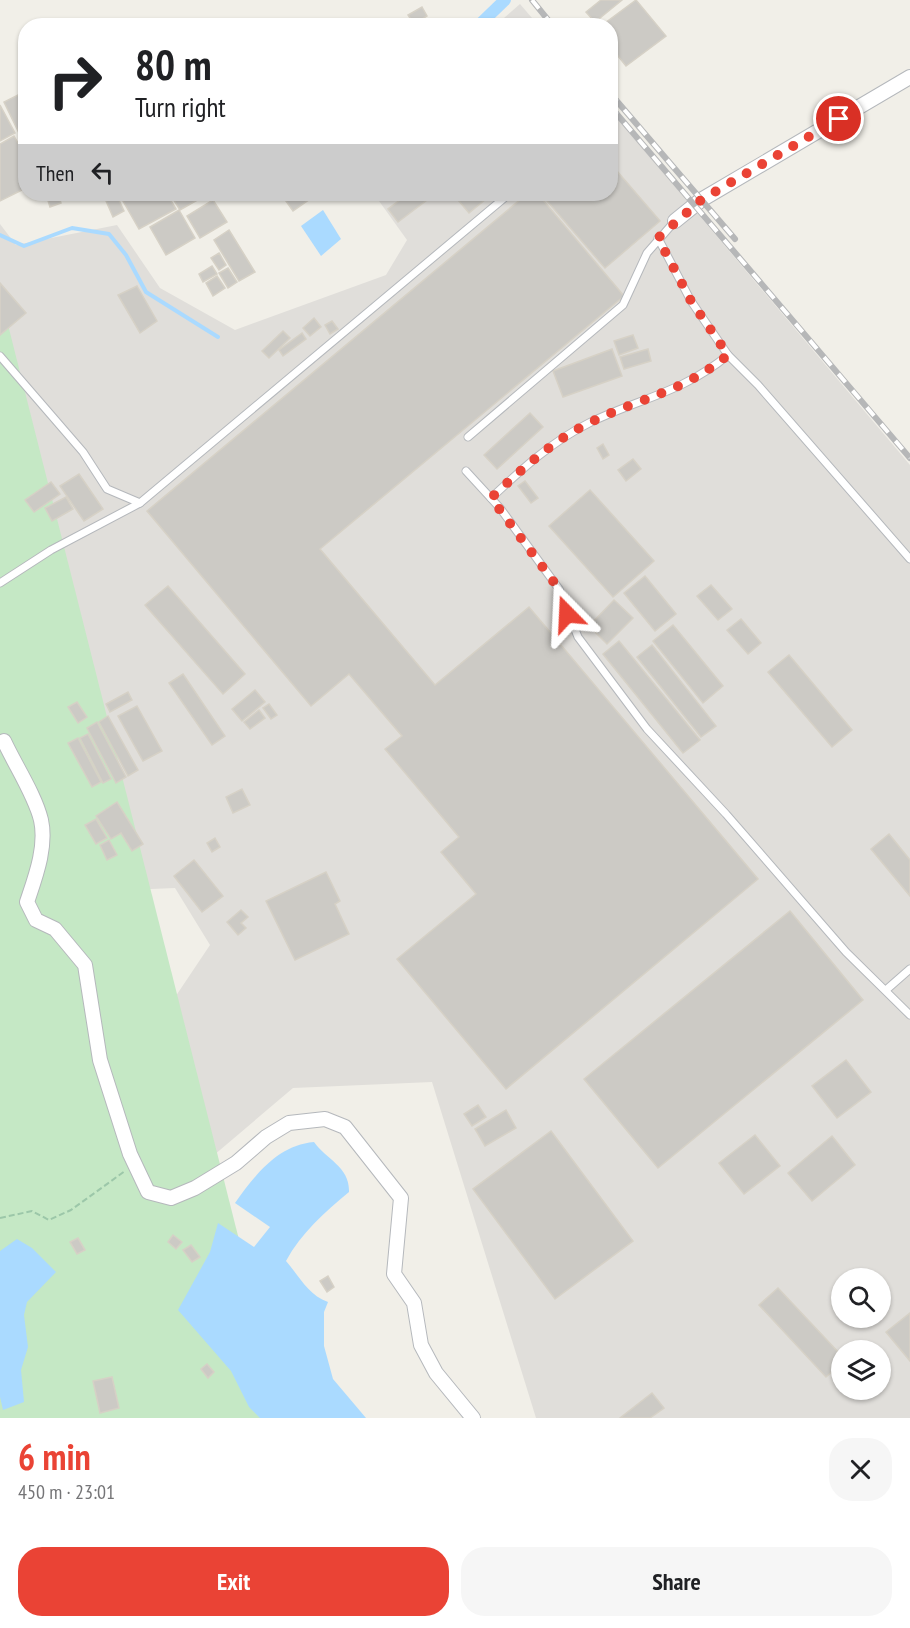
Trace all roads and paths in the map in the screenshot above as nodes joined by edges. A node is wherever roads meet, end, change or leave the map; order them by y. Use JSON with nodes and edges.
{"nodes":[{"id":1,"x":910,"y":77,"type":"edge"},
{"id":2,"x":501,"y":201,"type":"edge"},
{"id":3,"x":675,"y":221,"type":"joint"},
{"id":4,"x":658,"y":238,"type":"junction"},
{"id":5,"x":728,"y":355,"type":"junction"},
{"id":6,"x":0,"y":357,"type":"edge"},
{"id":7,"x":468,"y":437,"type":"dead end"},
{"id":8,"x":466,"y":471,"type":"dead end"},
{"id":9,"x":491,"y":498,"type":"junction"},
{"id":10,"x":140,"y":504,"type":"junction"},
{"id":11,"x":910,"y":559,"type":"edge"},
{"id":12,"x":0,"y":583,"type":"edge"},
{"id":13,"x":4,"y":741,"type":"dead end"},
{"id":14,"x":910,"y":969,"type":"edge"},
{"id":15,"x":886,"y":990,"type":"junction"},
{"id":16,"x":910,"y":1015,"type":"edge"},
{"id":17,"x":135,"y":1164,"type":"junction"},
{"id":18,"x":0,"y":1218,"type":"edge"},
{"id":19,"x":472,"y":1418,"type":"edge"}],
"edges":[{"from":1,"to":3,"type":"street"},
{"from":2,"to":10,"type":"lane"},
{"from":3,"to":4,"type":"lane"},
{"from":4,"to":5,"type":"lane"},
{"from":4,"to":7,"type":"lane"},
{"from":5,"to":9,"type":"lane"},
{"from":5,"to":11,"type":"lane"},
{"from":6,"to":10,"type":"lane"},
{"from":8,"to":9,"type":"lane"},
{"from":9,"to":15,"type":"lane"},
{"from":10,"to":12,"type":"lane"},
{"from":13,"to":17,"type":"street"},
{"from":14,"to":15,"type":"lane"},
{"from":15,"to":16,"type":"lane"},
{"from":17,"to":18,"type":"path"},
{"from":17,"to":19,"type":"street"}]}
